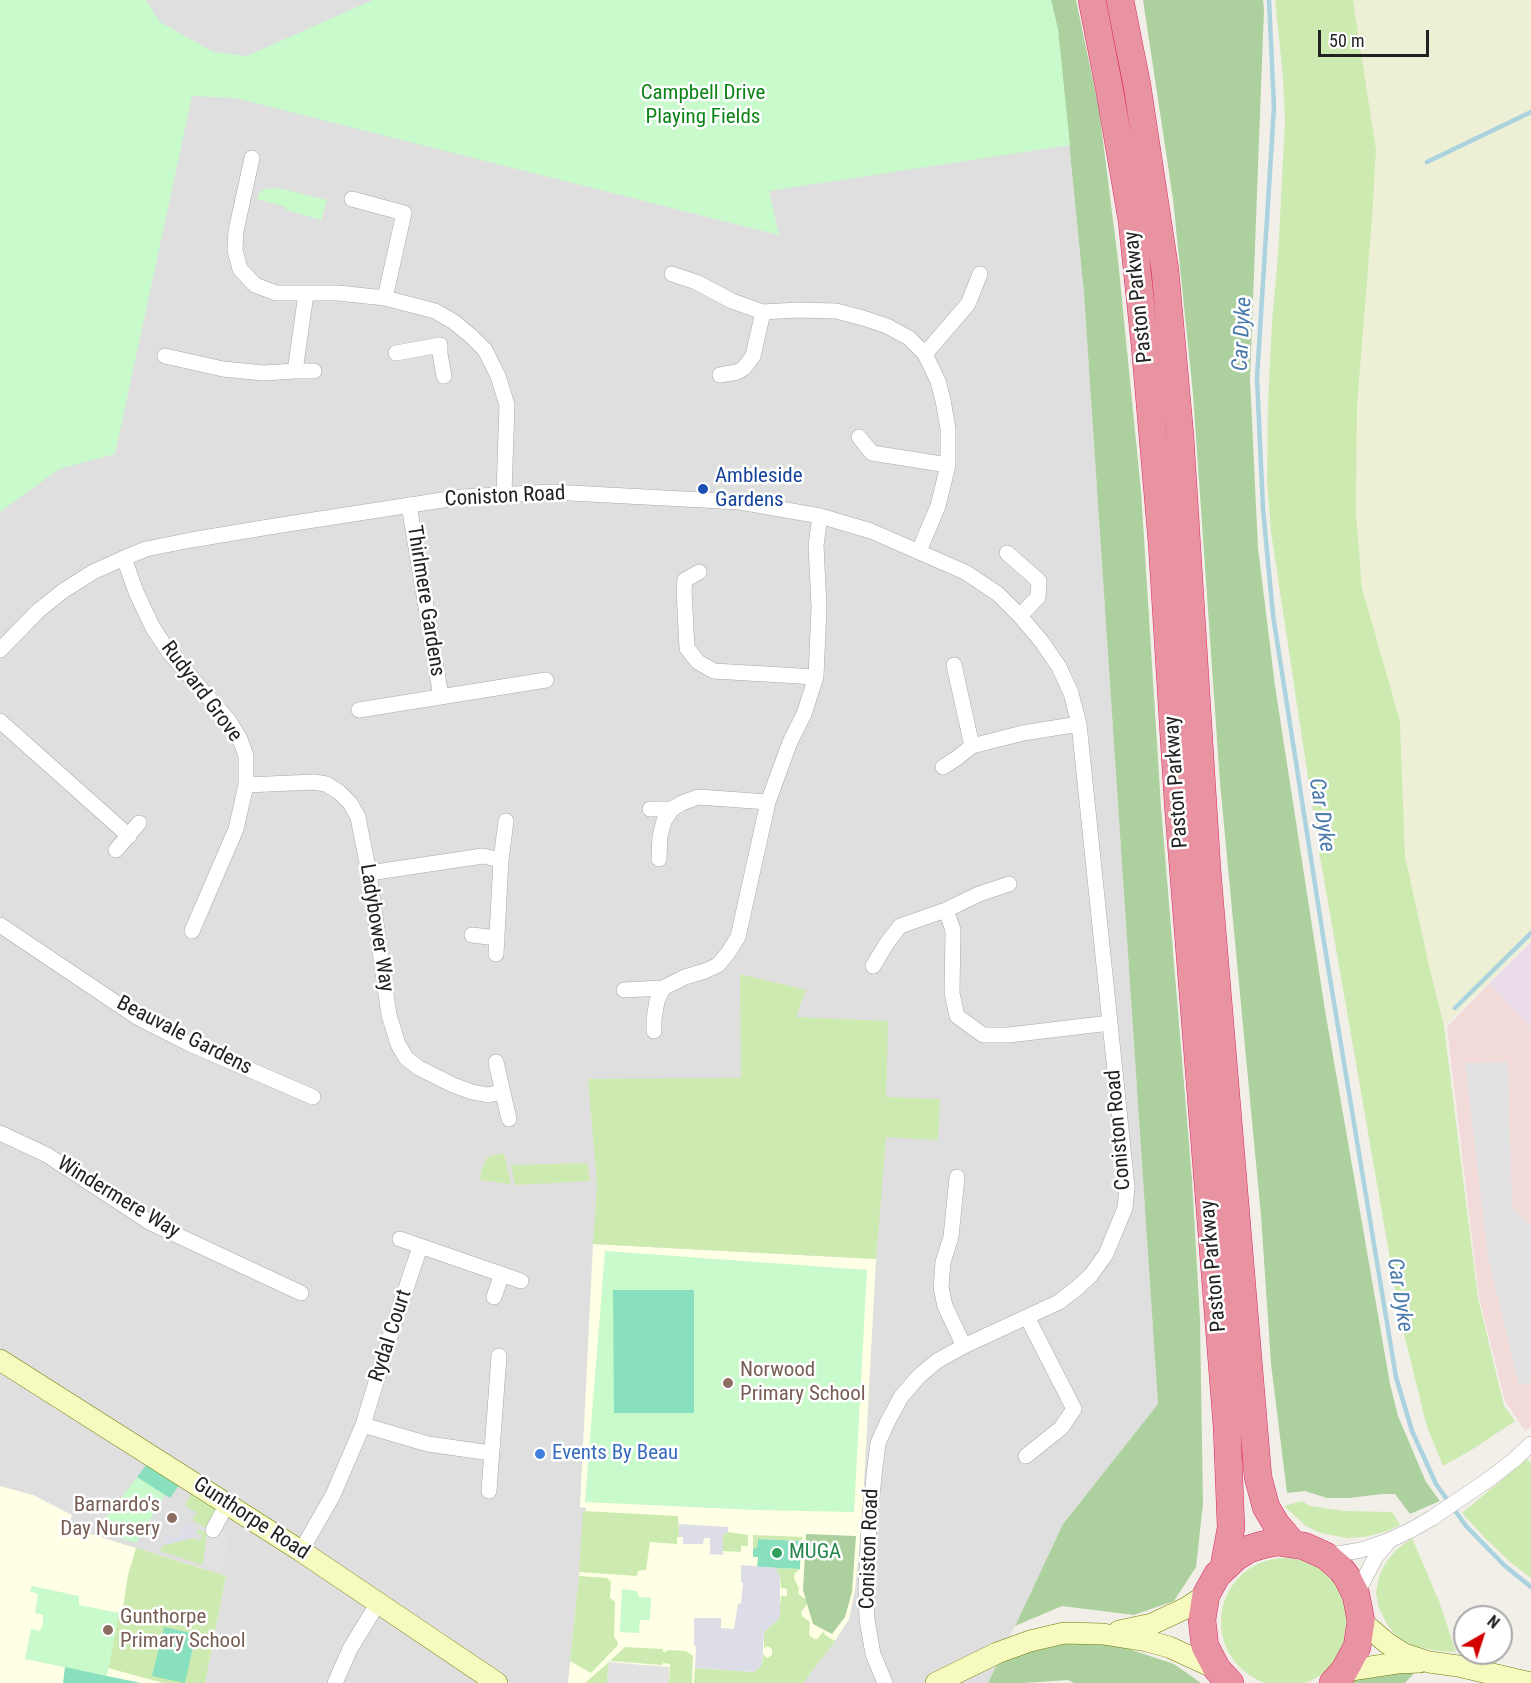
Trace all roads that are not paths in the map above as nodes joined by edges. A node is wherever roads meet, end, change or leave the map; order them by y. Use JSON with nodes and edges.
{"nodes":[{"id":1,"x":1092,"y":0,"type":"edge"},
{"id":2,"x":1120,"y":0,"type":"edge"},
{"id":3,"x":252,"y":158,"type":"dead end"},
{"id":4,"x":352,"y":199,"type":"dead end"},
{"id":5,"x":672,"y":274,"type":"dead end"},
{"id":6,"x":980,"y":274,"type":"dead end"},
{"id":7,"x":306,"y":294,"type":"junction"},
{"id":8,"x":385,"y":298,"type":"junction"},
{"id":9,"x":763,"y":312,"type":"junction"},
{"id":10,"x":454,"y":322,"type":"junction"},
{"id":11,"x":440,"y":345,"type":"junction"},
{"id":12,"x":396,"y":353,"type":"dead end"},
{"id":13,"x":925,"y":354,"type":"junction"},
{"id":14,"x":165,"y":356,"type":"dead end"},
{"id":15,"x":295,"y":370,"type":"junction"},
{"id":16,"x":314,"y":371,"type":"dead end"},
{"id":17,"x":444,"y":375,"type":"dead end"},
{"id":18,"x":720,"y":375,"type":"dead end"},
{"id":19,"x":859,"y":437,"type":"dead end"},
{"id":20,"x":948,"y":465,"type":"junction"},
{"id":21,"x":504,"y":493,"type":"junction"},
{"id":22,"x":408,"y":505,"type":"junction"},
{"id":23,"x":820,"y":516,"type":"junction"},
{"id":24,"x":919,"y":551,"type":"junction"},
{"id":25,"x":1006,"y":553,"type":"dead end"},
{"id":26,"x":124,"y":558,"type":"junction"},
{"id":27,"x":699,"y":572,"type":"dead end"},
{"id":28,"x":1020,"y":616,"type":"junction"},
{"id":29,"x":0,"y":650,"type":"edge"},
{"id":30,"x":954,"y":666,"type":"dead end"},
{"id":31,"x":816,"y":677,"type":"junction"},
{"id":32,"x":546,"y":680,"type":"dead end"},
{"id":33,"x":441,"y":697,"type":"junction"},
{"id":34,"x":359,"y":710,"type":"dead end"},
{"id":35,"x":0,"y":721,"type":"edge"},
{"id":36,"x":1078,"y":724,"type":"junction"},
{"id":37,"x":972,"y":746,"type":"junction"},
{"id":38,"x":943,"y":767,"type":"dead end"},
{"id":39,"x":246,"y":785,"type":"junction"},
{"id":40,"x":768,"y":802,"type":"junction"},
{"id":41,"x":650,"y":809,"type":"dead end"},
{"id":42,"x":672,"y":809,"type":"junction"},
{"id":43,"x":506,"y":821,"type":"dead end"},
{"id":44,"x":139,"y":823,"type":"dead end"},
{"id":45,"x":129,"y":836,"type":"junction"},
{"id":46,"x":116,"y":850,"type":"dead end"},
{"id":47,"x":659,"y":859,"type":"dead end"},
{"id":48,"x":501,"y":860,"type":"junction"},
{"id":49,"x":369,"y":873,"type":"junction"},
{"id":50,"x":1010,"y":884,"type":"dead end"},
{"id":51,"x":946,"y":909,"type":"junction"},
{"id":52,"x":0,"y":926,"type":"edge"},
{"id":53,"x":192,"y":931,"type":"dead end"},
{"id":54,"x":472,"y":935,"type":"dead end"},
{"id":55,"x":497,"y":938,"type":"junction"},
{"id":56,"x":496,"y":954,"type":"dead end"},
{"id":57,"x":873,"y":966,"type":"dead end"},
{"id":58,"x":663,"y":988,"type":"junction"},
{"id":59,"x":624,"y":990,"type":"dead end"},
{"id":60,"x":1110,"y":1023,"type":"junction"},
{"id":61,"x":654,"y":1031,"type":"dead end"},
{"id":62,"x":496,"y":1062,"type":"dead end"},
{"id":63,"x":502,"y":1092,"type":"junction"},
{"id":64,"x":313,"y":1097,"type":"dead end"},
{"id":65,"x":509,"y":1119,"type":"dead end"},
{"id":66,"x":0,"y":1133,"type":"edge"},
{"id":67,"x":957,"y":1177,"type":"dead end"},
{"id":68,"x":400,"y":1239,"type":"dead end"},
{"id":69,"x":420,"y":1246,"type":"junction"},
{"id":70,"x":502,"y":1274,"type":"junction"},
{"id":71,"x":521,"y":1281,"type":"dead end"},
{"id":72,"x":301,"y":1293,"type":"dead end"},
{"id":73,"x":494,"y":1297,"type":"dead end"},
{"id":74,"x":1027,"y":1317,"type":"junction"},
{"id":75,"x":964,"y":1346,"type":"junction"},
{"id":76,"x":499,"y":1356,"type":"dead end"},
{"id":77,"x":0,"y":1360,"type":"edge"},
{"id":78,"x":363,"y":1425,"type":"junction"},
{"id":79,"x":1531,"y":1443,"type":"edge"},
{"id":80,"x":491,"y":1453,"type":"junction"},
{"id":81,"x":1026,"y":1456,"type":"dead end"},
{"id":82,"x":489,"y":1491,"type":"dead end"},
{"id":83,"x":227,"y":1504,"type":"junction"},
{"id":84,"x":213,"y":1530,"type":"dead end"},
{"id":85,"x":1390,"y":1540,"type":"junction"},
{"id":86,"x":1292,"y":1543,"type":"junction"},
{"id":87,"x":301,"y":1551,"type":"junction"},
{"id":88,"x":1326,"y":1556,"type":"junction"},
{"id":89,"x":1224,"y":1566,"type":"junction"},
{"id":90,"x":1206,"y":1594,"type":"junction"},
{"id":91,"x":378,"y":1603,"type":"junction"},
{"id":92,"x":1359,"y":1608,"type":"junction"},
{"id":93,"x":1103,"y":1634,"type":"junction"},
{"id":94,"x":1429,"y":1662,"type":"junction"},
{"id":95,"x":1224,"y":1676,"type":"edge"},
{"id":96,"x":1338,"y":1677,"type":"edge"},
{"id":97,"x":335,"y":1683,"type":"edge"},
{"id":98,"x":497,"y":1683,"type":"edge"},
{"id":99,"x":885,"y":1683,"type":"edge"},
{"id":100,"x":936,"y":1683,"type":"edge"},
{"id":101,"x":1531,"y":1683,"type":"edge"}],
"edges":[{"from":1,"to":89,"type":"highway","name":"Paston Parkway"},
{"from":2,"to":86,"type":"highway","name":"Paston Parkway"},
{"from":3,"to":7,"type":"street"},
{"from":4,"to":8,"type":"street"},
{"from":5,"to":9,"type":"street"},
{"from":6,"to":13,"type":"street"},
{"from":7,"to":8,"type":"street"},
{"from":7,"to":15,"type":"street"},
{"from":8,"to":10,"type":"street"},
{"from":9,"to":13,"type":"street"},
{"from":9,"to":18,"type":"street"},
{"from":10,"to":11,"type":"street"},
{"from":10,"to":21,"type":"street"},
{"from":11,"to":12,"type":"street"},
{"from":11,"to":17,"type":"street"},
{"from":13,"to":20,"type":"street"},
{"from":14,"to":15,"type":"street"},
{"from":15,"to":16,"type":"street"},
{"from":19,"to":20,"type":"street"},
{"from":20,"to":24,"type":"street"},
{"from":21,"to":22,"type":"street","name":"Coniston Road"},
{"from":21,"to":23,"type":"street","name":"Coniston Road"},
{"from":22,"to":26,"type":"street","name":"Coniston Road"},
{"from":22,"to":33,"type":"street","name":"Thirlmere Gardens"},
{"from":23,"to":24,"type":"street","name":"Coniston Road"},
{"from":23,"to":31,"type":"street"},
{"from":24,"to":28,"type":"street","name":"Coniston Road"},
{"from":25,"to":28,"type":"street"},
{"from":26,"to":29,"type":"street","name":"Coniston Road"},
{"from":26,"to":39,"type":"street","name":"Rudyard Grove"},
{"from":27,"to":31,"type":"street"},
{"from":28,"to":36,"type":"street","name":"Coniston Road"},
{"from":30,"to":37,"type":"street"},
{"from":31,"to":40,"type":"street"},
{"from":32,"to":33,"type":"street","name":"Thirlmere Gardens"},
{"from":33,"to":34,"type":"street","name":"Thirlmere Gardens"},
{"from":35,"to":45,"type":"street"},
{"from":36,"to":37,"type":"street"},
{"from":36,"to":60,"type":"street","name":"Coniston Road"},
{"from":37,"to":38,"type":"street"},
{"from":39,"to":49,"type":"street","name":"Ladybower Way"},
{"from":39,"to":53,"type":"street","name":"Rudyard Grove"},
{"from":40,"to":42,"type":"street"},
{"from":40,"to":58,"type":"street"},
{"from":41,"to":42,"type":"street"},
{"from":42,"to":47,"type":"street"},
{"from":43,"to":48,"type":"street"},
{"from":44,"to":45,"type":"street"},
{"from":45,"to":46,"type":"street"},
{"from":48,"to":49,"type":"street"},
{"from":48,"to":55,"type":"street"},
{"from":49,"to":63,"type":"street","name":"Ladybower Way"},
{"from":50,"to":51,"type":"street"},
{"from":51,"to":57,"type":"street"},
{"from":51,"to":60,"type":"street"},
{"from":52,"to":64,"type":"street","name":"Beauvale Gardens"},
{"from":54,"to":55,"type":"street"},
{"from":55,"to":56,"type":"street"},
{"from":58,"to":59,"type":"street"},
{"from":58,"to":61,"type":"street"},
{"from":60,"to":74,"type":"street","name":"Coniston Road"},
{"from":62,"to":63,"type":"street"},
{"from":63,"to":65,"type":"street"},
{"from":66,"to":72,"type":"street","name":"Windermere Way"},
{"from":67,"to":75,"type":"street"},
{"from":68,"to":69,"type":"street"},
{"from":69,"to":70,"type":"street"},
{"from":69,"to":78,"type":"street","name":"Rydal Court"},
{"from":70,"to":71,"type":"street"},
{"from":70,"to":73,"type":"street"},
{"from":74,"to":75,"type":"street","name":"Coniston Road"},
{"from":74,"to":81,"type":"street"},
{"from":75,"to":99,"type":"street","name":"Coniston Road"},
{"from":76,"to":80,"type":"street"},
{"from":77,"to":83,"type":"street","name":"Gunthorpe Road"},
{"from":78,"to":80,"type":"street"},
{"from":78,"to":87,"type":"street","name":"Rydal Court"},
{"from":79,"to":85,"type":"street"},
{"from":80,"to":82,"type":"street"},
{"from":83,"to":84,"type":"street"},
{"from":83,"to":87,"type":"street","name":"Gunthorpe Road"},
{"from":85,"to":88,"type":"street"},
{"from":85,"to":92,"type":"street"},
{"from":86,"to":88,"type":"highway"},
{"from":86,"to":89,"type":"highway"},
{"from":87,"to":91,"type":"street","name":"Gunthorpe Road"},
{"from":88,"to":92,"type":"highway"},
{"from":89,"to":90,"type":"highway"},
{"from":90,"to":93,"type":"street"},
{"from":90,"to":95,"type":"highway"},
{"from":91,"to":97,"type":"street"},
{"from":91,"to":98,"type":"street","name":"Gunthorpe Road"},
{"from":92,"to":94,"type":"street"},
{"from":92,"to":96,"type":"highway"},
{"from":93,"to":95,"type":"street"},
{"from":93,"to":100,"type":"street"},
{"from":94,"to":96,"type":"street"},
{"from":94,"to":101,"type":"street"}]}
